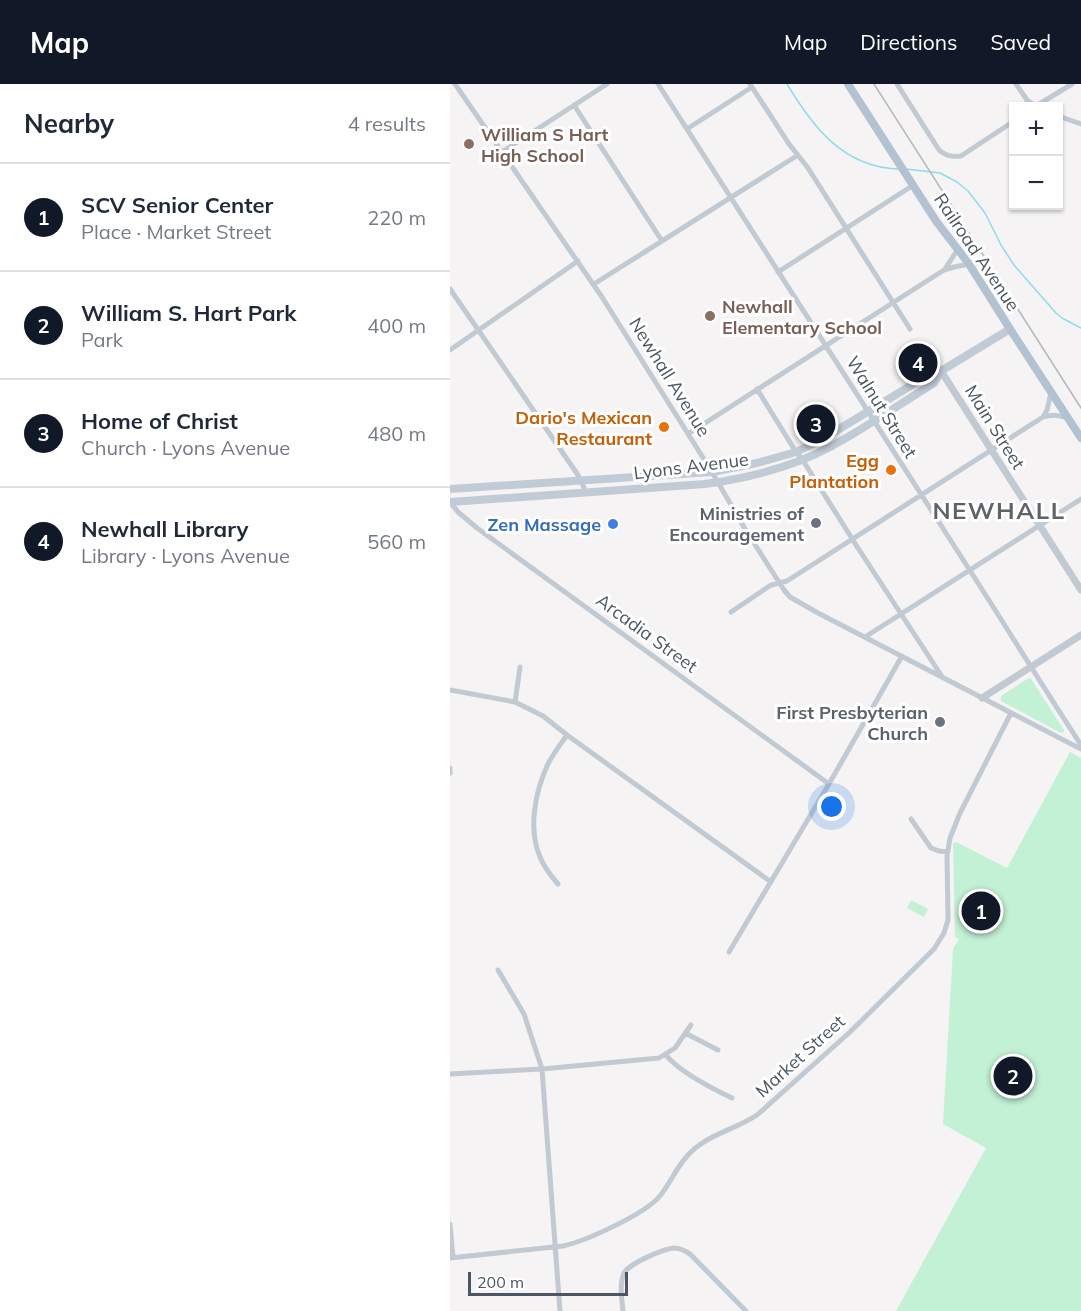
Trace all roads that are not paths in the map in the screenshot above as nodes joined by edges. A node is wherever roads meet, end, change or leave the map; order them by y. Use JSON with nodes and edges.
{"nodes":[{"id":1,"x":455,"y":84,"type":"edge"},
{"id":2,"x":607,"y":84,"type":"edge"},
{"id":3,"x":658,"y":84,"type":"edge"},
{"id":4,"x":848,"y":84,"type":"edge"},
{"id":5,"x":897,"y":84,"type":"edge"},
{"id":6,"x":1016,"y":84,"type":"edge"},
{"id":7,"x":1072,"y":84,"type":"edge"},
{"id":8,"x":751,"y":86,"type":"edge"},
{"id":9,"x":1031,"y":102,"type":"edge"},
{"id":10,"x":1043,"y":102,"type":"edge"},
{"id":11,"x":574,"y":105,"type":"junction"},
{"id":12,"x":1063,"y":117,"type":"edge"},
{"id":13,"x":1081,"y":124,"type":"edge"},
{"id":14,"x":1009,"y":125,"type":"edge"},
{"id":15,"x":687,"y":129,"type":"junction"},
{"id":16,"x":502,"y":152,"type":"junction"},
{"id":17,"x":798,"y":155,"type":"junction"},
{"id":18,"x":910,"y":182,"type":"junction"},
{"id":19,"x":729,"y":197,"type":"junction"},
{"id":20,"x":846,"y":228,"type":"junction"},
{"id":21,"x":662,"y":241,"type":"junction"},
{"id":22,"x":958,"y":249,"type":"junction"},
{"id":23,"x":578,"y":261,"type":"junction"},
{"id":24,"x":969,"y":264,"type":"junction"},
{"id":25,"x":944,"y":270,"type":"junction"},
{"id":26,"x":778,"y":272,"type":"junction"},
{"id":27,"x":594,"y":284,"type":"junction"},
{"id":28,"x":450,"y":289,"type":"edge"},
{"id":29,"x":894,"y":303,"type":"junction"},
{"id":30,"x":910,"y":329,"type":"dead end"},
{"id":31,"x":1010,"y":329,"type":"junction"},
{"id":32,"x":478,"y":330,"type":"junction"},
{"id":33,"x":825,"y":346,"type":"junction"},
{"id":34,"x":450,"y":350,"type":"edge"},
{"id":35,"x":941,"y":371,"type":"junction"},
{"id":36,"x":758,"y":389,"type":"junction"},
{"id":37,"x":1051,"y":393,"type":"junction"},
{"id":38,"x":868,"y":412,"type":"junction"},
{"id":39,"x":1043,"y":417,"type":"junction"},
{"id":40,"x":1067,"y":418,"type":"junction"},
{"id":41,"x":873,"y":421,"type":"junction"},
{"id":42,"x":688,"y":434,"type":"junction"},
{"id":43,"x":1081,"y":438,"type":"edge"},
{"id":44,"x":991,"y":450,"type":"junction"},
{"id":45,"x":796,"y":452,"type":"junction"},
{"id":46,"x":802,"y":459,"type":"junction"},
{"id":47,"x":712,"y":472,"type":"junction"},
{"id":48,"x":580,"y":481,"type":"junction"},
{"id":49,"x":718,"y":482,"type":"junction"},
{"id":50,"x":450,"y":489,"type":"edge"},
{"id":51,"x":586,"y":492,"type":"junction"},
{"id":52,"x":920,"y":495,"type":"junction"},
{"id":53,"x":1081,"y":499,"type":"edge"},
{"id":54,"x":450,"y":502,"type":"edge"},
{"id":55,"x":1039,"y":525,"type":"junction"},
{"id":56,"x":853,"y":539,"type":"junction"},
{"id":57,"x":969,"y":570,"type":"junction"},
{"id":58,"x":779,"y":583,"type":"junction"},
{"id":59,"x":1081,"y":590,"type":"edge"},
{"id":60,"x":730,"y":612,"type":"dead end"},
{"id":61,"x":900,"y":614,"type":"junction"},
{"id":62,"x":1081,"y":635,"type":"edge"},
{"id":63,"x":865,"y":637,"type":"junction"},
{"id":64,"x":902,"y":656,"type":"junction"},
{"id":65,"x":520,"y":668,"type":"dead end"},
{"id":66,"x":1030,"y":668,"type":"junction"},
{"id":67,"x":942,"y":677,"type":"junction"},
{"id":68,"x":450,"y":690,"type":"edge"},
{"id":69,"x":982,"y":698,"type":"junction"},
{"id":70,"x":515,"y":702,"type":"junction"},
{"id":71,"x":1011,"y":713,"type":"junction"},
{"id":72,"x":567,"y":735,"type":"junction"},
{"id":73,"x":1081,"y":747,"type":"edge"},
{"id":74,"x":450,"y":768,"type":"edge"},
{"id":75,"x":450,"y":773,"type":"edge"},
{"id":76,"x":829,"y":784,"type":"junction"},
{"id":77,"x":911,"y":819,"type":"dead end"},
{"id":78,"x":948,"y":852,"type":"junction"},
{"id":79,"x":771,"y":882,"type":"junction"},
{"id":80,"x":558,"y":884,"type":"dead end"},
{"id":81,"x":729,"y":952,"type":"dead end"},
{"id":82,"x":498,"y":970,"type":"dead end"},
{"id":83,"x":691,"y":1025,"type":"dead end"},
{"id":84,"x":685,"y":1033,"type":"junction"},
{"id":85,"x":718,"y":1050,"type":"dead end"},
{"id":86,"x":665,"y":1054,"type":"junction"},
{"id":87,"x":542,"y":1069,"type":"junction"},
{"id":88,"x":450,"y":1074,"type":"edge"},
{"id":89,"x":732,"y":1098,"type":"dead end"},
{"id":90,"x":450,"y":1224,"type":"edge"},
{"id":91,"x":555,"y":1247,"type":"junction"},
{"id":92,"x":452,"y":1258,"type":"edge"},
{"id":93,"x":560,"y":1311,"type":"edge"},
{"id":94,"x":623,"y":1311,"type":"edge"},
{"id":95,"x":746,"y":1311,"type":"edge"}],
"edges":[{"from":1,"to":16,"type":"street","name":"Newhall Avenue"},
{"from":2,"to":11,"type":"street"},
{"from":3,"to":15,"type":"street","name":"Walnut Street"},
{"from":4,"to":18,"type":"main road","name":"Railroad Avenue"},
{"from":5,"to":14,"type":"street"},
{"from":6,"to":9,"type":"street"},
{"from":7,"to":10,"type":"street"},
{"from":8,"to":15,"type":"street"},
{"from":8,"to":17,"type":"street"},
{"from":11,"to":16,"type":"street"},
{"from":11,"to":21,"type":"street"},
{"from":12,"to":13,"type":"street"},
{"from":15,"to":19,"type":"street","name":"Walnut Street"},
{"from":16,"to":23,"type":"street","name":"Newhall Avenue"},
{"from":17,"to":19,"type":"street"},
{"from":17,"to":20,"type":"street"},
{"from":18,"to":20,"type":"street"},
{"from":18,"to":22,"type":"main road","name":"Railroad Avenue"},
{"from":19,"to":21,"type":"street"},
{"from":19,"to":26,"type":"street","name":"Walnut Street"},
{"from":20,"to":26,"type":"street"},
{"from":20,"to":29,"type":"street"},
{"from":21,"to":27,"type":"street"},
{"from":22,"to":24,"type":"main road","name":"Railroad Avenue"},
{"from":22,"to":25,"type":"street"},
{"from":23,"to":27,"type":"street","name":"Newhall Avenue"},
{"from":23,"to":32,"type":"street"},
{"from":24,"to":25,"type":"street"},
{"from":24,"to":31,"type":"main road","name":"Railroad Avenue"},
{"from":25,"to":29,"type":"street"},
{"from":26,"to":33,"type":"street","name":"Walnut Street"},
{"from":27,"to":42,"type":"street","name":"Newhall Avenue"},
{"from":28,"to":32,"type":"street"},
{"from":29,"to":30,"type":"street"},
{"from":29,"to":33,"type":"street"},
{"from":31,"to":35,"type":"main road","name":"Lyons Avenue"},
{"from":31,"to":37,"type":"main road","name":"Railroad Avenue"},
{"from":32,"to":34,"type":"street"},
{"from":32,"to":48,"type":"street"},
{"from":33,"to":36,"type":"street"},
{"from":33,"to":38,"type":"street","name":"Walnut Street"},
{"from":35,"to":38,"type":"main road","name":"Lyons Avenue"},
{"from":35,"to":41,"type":"main road","name":"Lyons Avenue"},
{"from":35,"to":44,"type":"street","name":"Main Street"},
{"from":36,"to":42,"type":"street"},
{"from":36,"to":45,"type":"street"},
{"from":37,"to":39,"type":"street"},
{"from":37,"to":40,"type":"main road","name":"Railroad Avenue"},
{"from":38,"to":41,"type":"street","name":"Walnut Street"},
{"from":38,"to":45,"type":"main road","name":"Lyons Avenue"},
{"from":39,"to":40,"type":"street"},
{"from":39,"to":44,"type":"street"},
{"from":40,"to":43,"type":"main road","name":"Railroad Avenue"},
{"from":41,"to":46,"type":"main road","name":"Lyons Avenue"},
{"from":41,"to":52,"type":"street","name":"Walnut Street"},
{"from":42,"to":47,"type":"street","name":"Newhall Avenue"},
{"from":44,"to":52,"type":"street"},
{"from":44,"to":55,"type":"street","name":"Main Street"},
{"from":45,"to":46,"type":"street"},
{"from":45,"to":47,"type":"main road","name":"Lyons Avenue"},
{"from":46,"to":49,"type":"main road","name":"Lyons Avenue"},
{"from":46,"to":56,"type":"street"},
{"from":47,"to":48,"type":"main road","name":"Lyons Avenue"},
{"from":47,"to":49,"type":"street","name":"Newhall Avenue"},
{"from":48,"to":50,"type":"main road","name":"Lyons Avenue"},
{"from":48,"to":51,"type":"street"},
{"from":49,"to":51,"type":"main road","name":"Lyons Avenue"},
{"from":49,"to":58,"type":"street","name":"Newhall Avenue"},
{"from":51,"to":54,"type":"main road","name":"Lyons Avenue"},
{"from":52,"to":56,"type":"street"},
{"from":52,"to":57,"type":"street","name":"Walnut Street"},
{"from":53,"to":55,"type":"street"},
{"from":54,"to":76,"type":"street","name":"Arcadia Street"},
{"from":55,"to":57,"type":"street"},
{"from":55,"to":59,"type":"street","name":"Main Street"},
{"from":56,"to":58,"type":"street"},
{"from":56,"to":61,"type":"street"},
{"from":57,"to":61,"type":"street"},
{"from":57,"to":66,"type":"street","name":"Walnut Street"},
{"from":58,"to":60,"type":"street"},
{"from":58,"to":63,"type":"street","name":"Newhall Avenue"},
{"from":61,"to":63,"type":"street"},
{"from":61,"to":67,"type":"street"},
{"from":62,"to":66,"type":"street"},
{"from":63,"to":64,"type":"street","name":"Newhall Avenue"},
{"from":64,"to":67,"type":"street","name":"Newhall Avenue"},
{"from":64,"to":76,"type":"street"},
{"from":65,"to":70,"type":"street"},
{"from":66,"to":69,"type":"street"},
{"from":66,"to":73,"type":"street","name":"Walnut Street"},
{"from":67,"to":69,"type":"street","name":"Newhall Avenue"},
{"from":68,"to":70,"type":"street"},
{"from":69,"to":71,"type":"street","name":"Newhall Avenue"},
{"from":70,"to":72,"type":"street"},
{"from":71,"to":73,"type":"street","name":"Newhall Avenue"},
{"from":71,"to":78,"type":"street","name":"Market Street"},
{"from":72,"to":79,"type":"street"},
{"from":72,"to":80,"type":"street"},
{"from":74,"to":75,"type":"street"},
{"from":76,"to":79,"type":"street"},
{"from":77,"to":78,"type":"street"},
{"from":78,"to":91,"type":"street","name":"Market Street"},
{"from":79,"to":81,"type":"street"},
{"from":82,"to":87,"type":"street"},
{"from":83,"to":84,"type":"street"},
{"from":84,"to":85,"type":"street"},
{"from":84,"to":86,"type":"street"},
{"from":86,"to":87,"type":"street"},
{"from":86,"to":89,"type":"street"},
{"from":87,"to":88,"type":"street"},
{"from":87,"to":91,"type":"street"},
{"from":90,"to":92,"type":"street"},
{"from":91,"to":92,"type":"street","name":"Market Street"},
{"from":91,"to":93,"type":"street"},
{"from":94,"to":95,"type":"street"}]}
